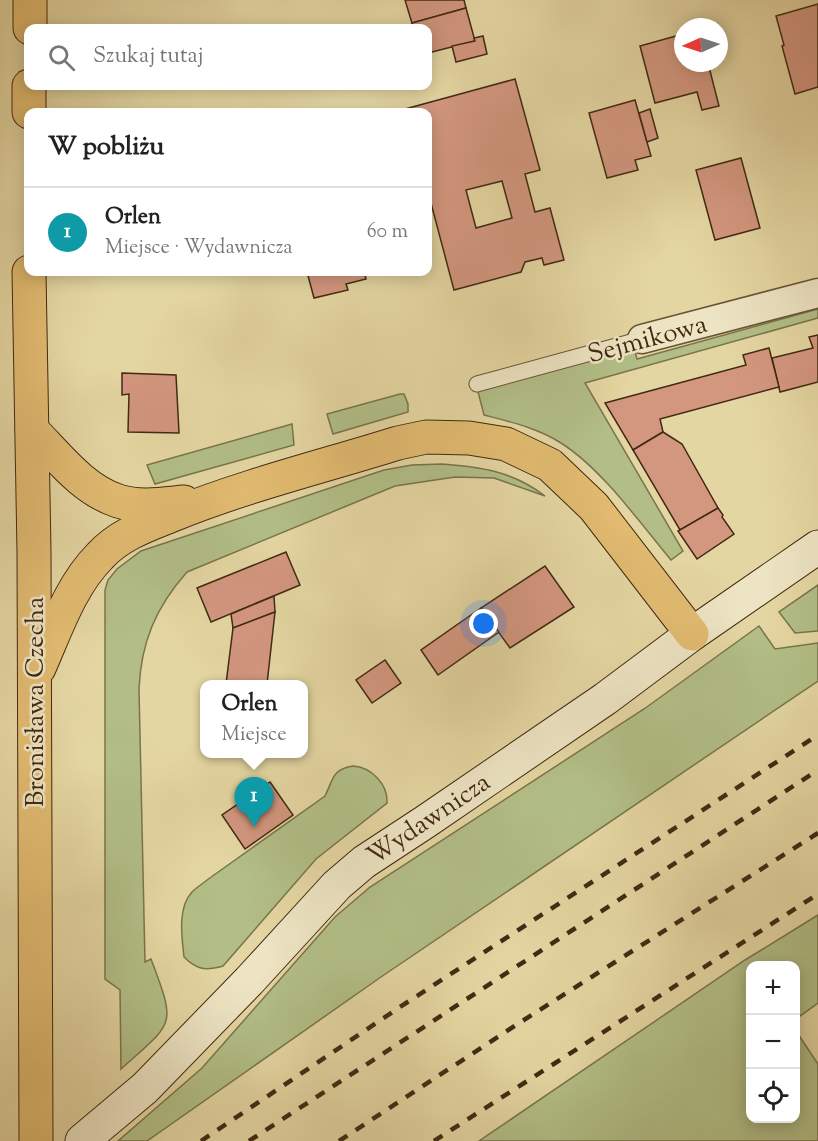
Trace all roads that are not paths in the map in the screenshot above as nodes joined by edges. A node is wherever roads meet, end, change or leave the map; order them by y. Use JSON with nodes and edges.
{"nodes":[{"id":1,"x":30,"y":0,"type":"edge"},
{"id":2,"x":30,"y":24,"type":"edge"},
{"id":3,"x":29,"y":90,"type":"edge"},
{"id":4,"x":29,"y":108,"type":"edge"},
{"id":5,"x":29,"y":276,"type":"edge"},
{"id":6,"x":818,"y":293,"type":"edge"},
{"id":7,"x":642,"y":339,"type":"joint"},
{"id":8,"x":477,"y":384,"type":"dead end"},
{"id":9,"x":32,"y":430,"type":"junction"},
{"id":10,"x":210,"y":501,"type":"junction"},
{"id":11,"x":818,"y":547,"type":"edge"},
{"id":12,"x":692,"y":634,"type":"junction"},
{"id":13,"x":34,"y":681,"type":"junction"},
{"id":14,"x":36,"y":1136,"type":"edge"},
{"id":15,"x":82,"y":1141,"type":"edge"}],
"edges":[{"from":1,"to":2,"type":"main road"},
{"from":3,"to":4,"type":"main road"},
{"from":5,"to":9,"type":"main road","name":"Bronisława Czecha"},
{"from":6,"to":7,"type":"street","name":"Sejmikowa"},
{"from":7,"to":8,"type":"lane","name":"Sejmikowa"},
{"from":9,"to":10,"type":"main road"},
{"from":9,"to":13,"type":"main road","name":"Bronisława Czecha"},
{"from":10,"to":12,"type":"main road"},
{"from":10,"to":13,"type":"main road"},
{"from":11,"to":12,"type":"main road","name":"Wydawnicza"},
{"from":12,"to":15,"type":"main road","name":"Wydawnicza"},
{"from":13,"to":14,"type":"main road","name":"Bronisława Czecha"}]}
